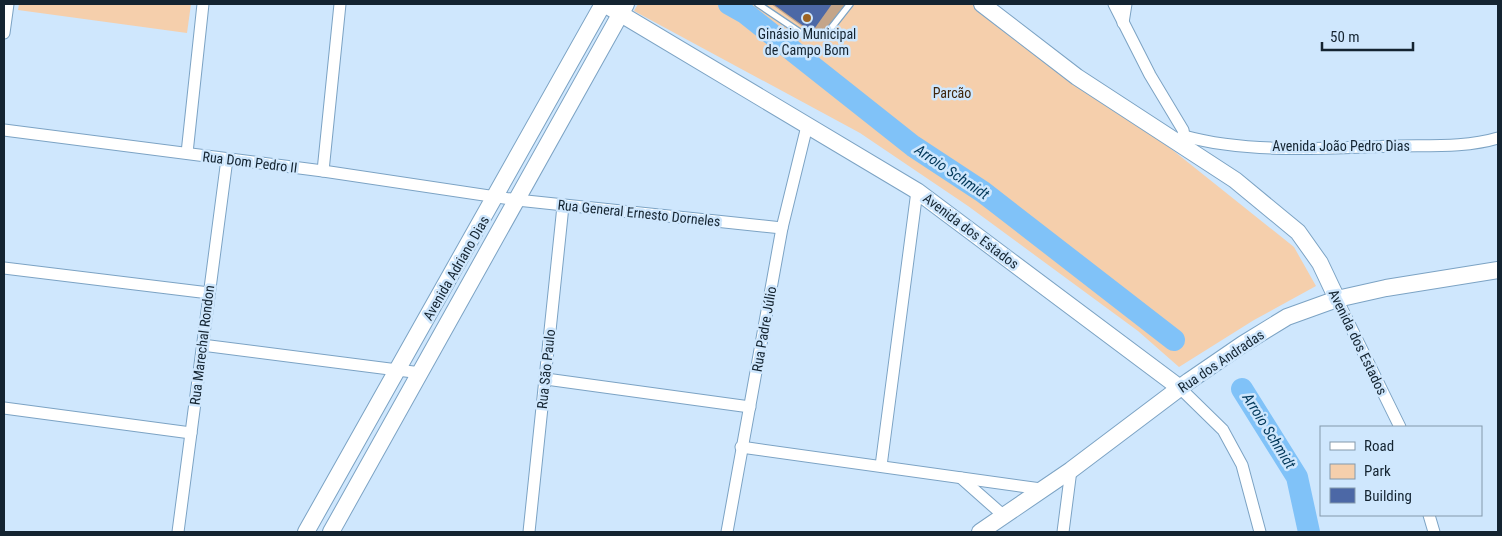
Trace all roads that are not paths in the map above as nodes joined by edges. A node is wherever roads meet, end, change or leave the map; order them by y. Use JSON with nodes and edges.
{"nodes":[{"id":1,"x":8,"y":4,"type":"edge"},
{"id":2,"x":203,"y":4,"type":"edge"},
{"id":3,"x":340,"y":4,"type":"edge"},
{"id":4,"x":604,"y":4,"type":"edge"},
{"id":5,"x":758,"y":4,"type":"edge"},
{"id":6,"x":850,"y":4,"type":"edge"},
{"id":7,"x":982,"y":4,"type":"edge"},
{"id":8,"x":1114,"y":4,"type":"edge"},
{"id":9,"x":1126,"y":4,"type":"edge"},
{"id":10,"x":624,"y":8,"type":"edge"},
{"id":11,"x":1123,"y":23,"type":"junction"},
{"id":12,"x":4,"y":33,"type":"edge"},
{"id":13,"x":807,"y":126,"type":"junction"},
{"id":14,"x":4,"y":130,"type":"edge"},
{"id":15,"x":1498,"y":138,"type":"edge"},
{"id":16,"x":1182,"y":140,"type":"junction"},
{"id":17,"x":187,"y":153,"type":"junction"},
{"id":18,"x":227,"y":158,"type":"junction"},
{"id":19,"x":323,"y":171,"type":"junction"},
{"id":20,"x":917,"y":191,"type":"junction"},
{"id":21,"x":496,"y":197,"type":"junction"},
{"id":22,"x":517,"y":200,"type":"junction"},
{"id":23,"x":563,"y":206,"type":"junction"},
{"id":24,"x":782,"y":228,"type":"junction"},
{"id":25,"x":4,"y":268,"type":"edge"},
{"id":26,"x":1498,"y":270,"type":"edge"},
{"id":27,"x":209,"y":293,"type":"junction"},
{"id":28,"x":1337,"y":299,"type":"junction"},
{"id":29,"x":202,"y":345,"type":"junction"},
{"id":30,"x":398,"y":370,"type":"junction"},
{"id":31,"x":421,"y":373,"type":"junction"},
{"id":32,"x":546,"y":379,"type":"junction"},
{"id":33,"x":1180,"y":388,"type":"junction"},
{"id":34,"x":750,"y":407,"type":"junction"},
{"id":35,"x":4,"y":408,"type":"edge"},
{"id":36,"x":1400,"y":426,"type":"edge"},
{"id":37,"x":191,"y":433,"type":"junction"},
{"id":38,"x":741,"y":447,"type":"junction"},
{"id":39,"x":881,"y":466,"type":"junction"},
{"id":40,"x":1071,"y":470,"type":"junction"},
{"id":41,"x":961,"y":478,"type":"junction"},
{"id":42,"x":1041,"y":489,"type":"junction"},
{"id":43,"x":1004,"y":516,"type":"junction"},
{"id":44,"x":1429,"y":516,"type":"edge"},
{"id":45,"x":178,"y":532,"type":"edge"},
{"id":46,"x":306,"y":532,"type":"edge"},
{"id":47,"x":331,"y":532,"type":"edge"},
{"id":48,"x":529,"y":532,"type":"edge"},
{"id":49,"x":727,"y":532,"type":"edge"},
{"id":50,"x":980,"y":532,"type":"edge"},
{"id":51,"x":1063,"y":532,"type":"edge"},
{"id":52,"x":1260,"y":532,"type":"edge"},
{"id":53,"x":1434,"y":532,"type":"edge"}],
"edges":[{"from":1,"to":12,"type":"street"},
{"from":2,"to":17,"type":"street"},
{"from":3,"to":19,"type":"street"},
{"from":4,"to":10,"type":"street","name":"Avenida dos Estados"},
{"from":4,"to":21,"type":"street","name":"Avenida Adriano Dias"},
{"from":5,"to":6,"type":"lane"},
{"from":7,"to":16,"type":"street","name":"Avenida dos Estados"},
{"from":8,"to":11,"type":"street"},
{"from":9,"to":11,"type":"street"},
{"from":10,"to":13,"type":"street","name":"Avenida dos Estados"},
{"from":10,"to":22,"type":"street","name":"Avenida Adriano Dias"},
{"from":11,"to":16,"type":"street"},
{"from":13,"to":20,"type":"street","name":"Avenida dos Estados"},
{"from":13,"to":24,"type":"street","name":"Rua Padre Júlio"},
{"from":14,"to":17,"type":"street","name":"Rua Dom Pedro II"},
{"from":15,"to":16,"type":"street","name":"Avenida João Pedro Dias"},
{"from":16,"to":28,"type":"street","name":"Avenida dos Estados"},
{"from":17,"to":18,"type":"street","name":"Rua Dom Pedro II"},
{"from":18,"to":19,"type":"street","name":"Rua Dom Pedro II"},
{"from":18,"to":27,"type":"street","name":"Rua Marechal Rondon"},
{"from":19,"to":21,"type":"street","name":"Rua Dom Pedro II"},
{"from":20,"to":33,"type":"street","name":"Avenida dos Estados"},
{"from":20,"to":39,"type":"street"},
{"from":21,"to":22,"type":"street","name":"Rua General Ernesto Dorneles"},
{"from":21,"to":30,"type":"street","name":"Avenida Adriano Dias"},
{"from":22,"to":23,"type":"street","name":"Rua General Ernesto Dorneles"},
{"from":22,"to":31,"type":"street","name":"Avenida Adriano Dias"},
{"from":23,"to":24,"type":"street","name":"Rua General Ernesto Dorneles"},
{"from":23,"to":32,"type":"street","name":"Rua São Paulo"},
{"from":24,"to":34,"type":"street","name":"Rua Padre Júlio"},
{"from":25,"to":27,"type":"street"},
{"from":26,"to":28,"type":"street","name":"Rua dos Andradas"},
{"from":27,"to":29,"type":"street","name":"Rua Marechal Rondon"},
{"from":28,"to":33,"type":"street","name":"Rua dos Andradas"},
{"from":28,"to":36,"type":"street","name":"Avenida dos Estados"},
{"from":29,"to":30,"type":"street"},
{"from":29,"to":37,"type":"street","name":"Rua Marechal Rondon"},
{"from":30,"to":31,"type":"street"},
{"from":30,"to":46,"type":"street","name":"Avenida Adriano Dias"},
{"from":31,"to":47,"type":"street","name":"Avenida Adriano Dias"},
{"from":32,"to":34,"type":"street"},
{"from":32,"to":48,"type":"street","name":"Rua São Paulo"},
{"from":33,"to":40,"type":"street","name":"Rua dos Andradas"},
{"from":33,"to":52,"type":"street","name":"Avenida dos Estados"},
{"from":34,"to":38,"type":"street","name":"Rua Padre Júlio"},
{"from":35,"to":37,"type":"street"},
{"from":37,"to":45,"type":"street","name":"Rua Marechal Rondon"},
{"from":38,"to":39,"type":"street"},
{"from":38,"to":49,"type":"street","name":"Rua Padre Júlio"},
{"from":39,"to":41,"type":"street"},
{"from":40,"to":42,"type":"street","name":"Rua dos Andradas"},
{"from":40,"to":51,"type":"street"},
{"from":41,"to":42,"type":"street"},
{"from":41,"to":43,"type":"street"},
{"from":42,"to":43,"type":"street","name":"Rua dos Andradas"},
{"from":43,"to":50,"type":"street","name":"Rua dos Andradas"},
{"from":44,"to":53,"type":"street"}]}
